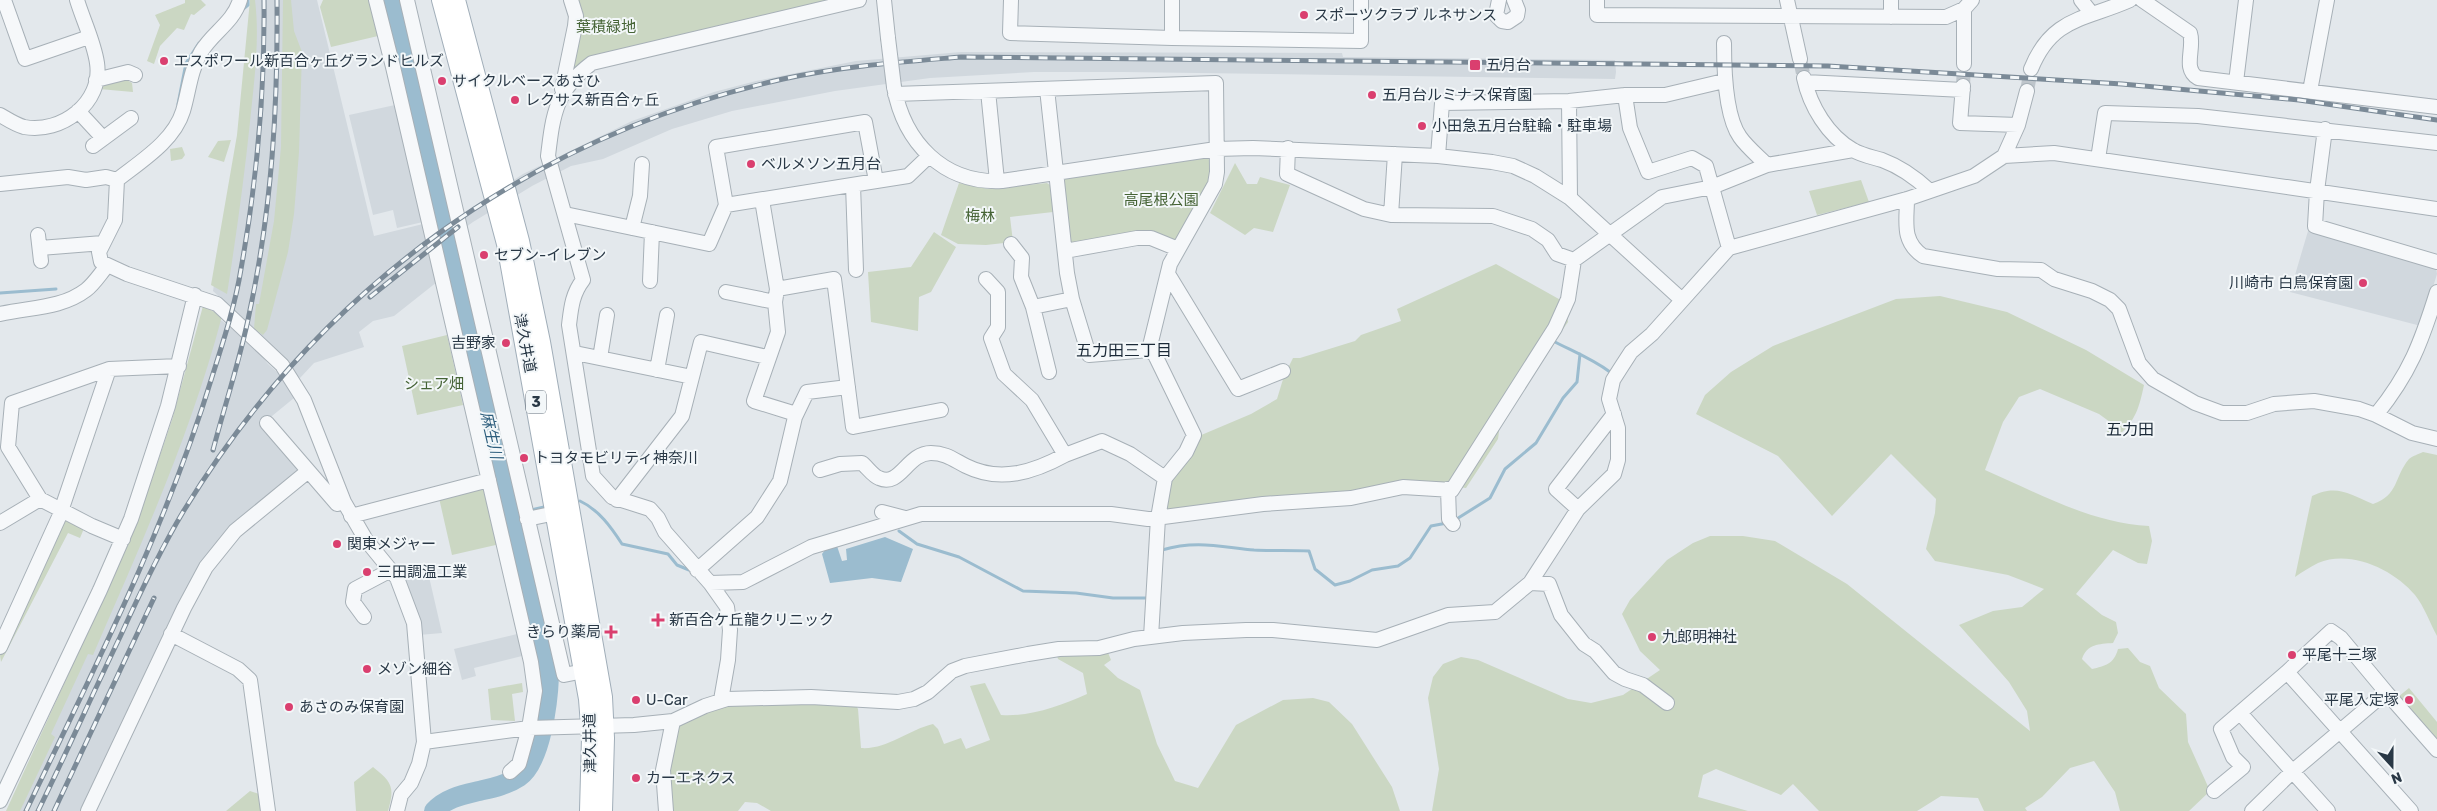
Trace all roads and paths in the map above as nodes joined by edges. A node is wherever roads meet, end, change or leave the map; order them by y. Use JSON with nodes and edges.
{"nodes":[{"id":1,"x":4,"y":0,"type":"edge"},
{"id":2,"x":77,"y":0,"type":"edge"},
{"id":3,"x":240,"y":0,"type":"edge"},
{"id":4,"x":376,"y":0,"type":"edge"},
{"id":5,"x":407,"y":0,"type":"edge"},
{"id":6,"x":441,"y":0,"type":"edge"},
{"id":7,"x":456,"y":0,"type":"edge"},
{"id":8,"x":571,"y":0,"type":"edge"},
{"id":9,"x":859,"y":0,"type":"edge"},
{"id":10,"x":884,"y":0,"type":"edge"},
{"id":11,"x":1010,"y":0,"type":"edge"},
{"id":12,"x":1172,"y":0,"type":"edge"},
{"id":13,"x":1361,"y":0,"type":"edge"},
{"id":14,"x":1499,"y":0,"type":"edge"},
{"id":15,"x":1514,"y":0,"type":"edge"},
{"id":16,"x":1597,"y":0,"type":"edge"},
{"id":17,"x":1787,"y":0,"type":"edge"},
{"id":18,"x":1891,"y":0,"type":"edge"},
{"id":19,"x":2081,"y":0,"type":"edge"},
{"id":20,"x":2130,"y":0,"type":"edge"},
{"id":21,"x":2142,"y":0,"type":"edge"},
{"id":22,"x":2246,"y":0,"type":"edge"},
{"id":23,"x":2327,"y":0,"type":"edge"},
{"id":24,"x":1968,"y":4,"type":"edge"},
{"id":25,"x":2092,"y":14,"type":"junction"},
{"id":26,"x":1790,"y":15,"type":"junction"},
{"id":27,"x":1891,"y":17,"type":"junction"},
{"id":28,"x":89,"y":37,"type":"junction"},
{"id":29,"x":1172,"y":38,"type":"junction"},
{"id":30,"x":1724,"y":43,"type":"dead end"},
{"id":31,"x":1800,"y":59,"type":"tunnel mouth"},
{"id":32,"x":1964,"y":64,"type":"tunnel mouth"},
{"id":33,"x":2031,"y":70,"type":"tunnel mouth"},
{"id":34,"x":135,"y":75,"type":"dead end"},
{"id":35,"x":96,"y":80,"type":"junction"},
{"id":36,"x":1724,"y":81,"type":"junction"},
{"id":37,"x":2236,"y":82,"type":"junction"},
{"id":38,"x":1047,"y":89,"type":"junction"},
{"id":39,"x":895,"y":91,"type":"junction"},
{"id":40,"x":988,"y":91,"type":"junction"},
{"id":41,"x":2027,"y":91,"type":"tunnel mouth"},
{"id":42,"x":2310,"y":91,"type":"junction"},
{"id":43,"x":561,"y":95,"type":"junction"},
{"id":44,"x":1625,"y":95,"type":"junction"},
{"id":45,"x":1569,"y":101,"type":"junction"},
{"id":46,"x":2437,"y":107,"type":"edge"},
{"id":47,"x":78,"y":111,"type":"junction"},
{"id":48,"x":0,"y":115,"type":"edge"},
{"id":49,"x":131,"y":118,"type":"dead end"},
{"id":50,"x":2018,"y":125,"type":"junction"},
{"id":51,"x":2325,"y":129,"type":"junction"},
{"id":52,"x":2437,"y":143,"type":"edge"},
{"id":53,"x":1288,"y":148,"type":"junction"},
{"id":54,"x":1216,"y":149,"type":"junction"},
{"id":55,"x":1853,"y":150,"type":"junction"},
{"id":56,"x":1395,"y":154,"type":"junction"},
{"id":57,"x":929,"y":156,"type":"junction"},
{"id":58,"x":1438,"y":156,"type":"junction"},
{"id":59,"x":2004,"y":156,"type":"junction"},
{"id":60,"x":2098,"y":159,"type":"junction"},
{"id":61,"x":642,"y":164,"type":"dead end"},
{"id":62,"x":1767,"y":165,"type":"junction"},
{"id":63,"x":1056,"y":174,"type":"junction"},
{"id":64,"x":117,"y":180,"type":"junction"},
{"id":65,"x":876,"y":181,"type":"junction"},
{"id":66,"x":998,"y":181,"type":"junction"},
{"id":67,"x":0,"y":184,"type":"edge"},
{"id":68,"x":853,"y":185,"type":"junction"},
{"id":69,"x":1712,"y":187,"type":"junction"},
{"id":70,"x":1930,"y":191,"type":"junction"},
{"id":71,"x":2317,"y":191,"type":"junction"},
{"id":72,"x":1570,"y":198,"type":"junction"},
{"id":73,"x":1908,"y":199,"type":"junction"},
{"id":74,"x":762,"y":200,"type":"junction"},
{"id":75,"x":726,"y":205,"type":"junction"},
{"id":76,"x":2437,"y":210,"type":"edge"},
{"id":77,"x":565,"y":214,"type":"junction"},
{"id":78,"x":1392,"y":215,"type":"junction"},
{"id":79,"x":632,"y":228,"type":"junction"},
{"id":80,"x":652,"y":232,"type":"junction"},
{"id":81,"x":1611,"y":234,"type":"junction"},
{"id":82,"x":102,"y":243,"type":"junction"},
{"id":83,"x":1011,"y":244,"type":"dead end"},
{"id":84,"x":40,"y":248,"type":"dead end"},
{"id":85,"x":1729,"y":248,"type":"junction"},
{"id":86,"x":1178,"y":249,"type":"junction"},
{"id":87,"x":1065,"y":251,"type":"junction"},
{"id":88,"x":1574,"y":260,"type":"junction"},
{"id":89,"x":2437,"y":262,"type":"edge"},
{"id":90,"x":107,"y":266,"type":"junction"},
{"id":91,"x":856,"y":270,"type":"dead end"},
{"id":92,"x":1168,"y":274,"type":"junction"},
{"id":93,"x":986,"y":279,"type":"dead end"},
{"id":94,"x":650,"y":281,"type":"dead end"},
{"id":95,"x":726,"y":292,"type":"dead end"},
{"id":96,"x":2437,"y":292,"type":"edge"},
{"id":97,"x":194,"y":295,"type":"junction"},
{"id":98,"x":776,"y":296,"type":"junction"},
{"id":99,"x":1072,"y":299,"type":"junction"},
{"id":100,"x":1682,"y":300,"type":"junction"},
{"id":101,"x":1032,"y":307,"type":"junction"},
{"id":102,"x":0,"y":314,"type":"edge"},
{"id":103,"x":607,"y":315,"type":"dead end"},
{"id":104,"x":667,"y":315,"type":"dead end"},
{"id":105,"x":2437,"y":340,"type":"edge"},
{"id":106,"x":2422,"y":341,"type":"junction"},
{"id":107,"x":1149,"y":350,"type":"junction"},
{"id":108,"x":575,"y":353,"type":"junction"},
{"id":109,"x":768,"y":357,"type":"junction"},
{"id":110,"x":600,"y":358,"type":"junction"},
{"id":111,"x":179,"y":366,"type":"junction"},
{"id":112,"x":108,"y":369,"type":"junction"},
{"id":113,"x":657,"y":370,"type":"junction"},
{"id":114,"x":1049,"y":372,"type":"dead end"},
{"id":115,"x":1283,"y":372,"type":"dead end"},
{"id":116,"x":692,"y":377,"type":"junction"},
{"id":117,"x":848,"y":388,"type":"junction"},
{"id":118,"x":942,"y":410,"type":"dead end"},
{"id":119,"x":796,"y":414,"type":"junction"},
{"id":120,"x":1614,"y":414,"type":"junction"},
{"id":121,"x":2376,"y":415,"type":"junction"},
{"id":122,"x":267,"y":423,"type":"dead end"},
{"id":123,"x":2437,"y":439,"type":"edge"},
{"id":124,"x":1065,"y":455,"type":"junction"},
{"id":125,"x":820,"y":470,"type":"dead end"},
{"id":126,"x":307,"y":472,"type":"junction"},
{"id":127,"x":1164,"y":478,"type":"junction"},
{"id":128,"x":489,"y":480,"type":"junction"},
{"id":129,"x":1448,"y":489,"type":"junction"},
{"id":130,"x":40,"y":499,"type":"junction"},
{"id":131,"x":617,"y":500,"type":"junction"},
{"id":132,"x":344,"y":502,"type":"junction"},
{"id":133,"x":1578,"y":509,"type":"junction"},
{"id":134,"x":62,"y":510,"type":"junction"},
{"id":135,"x":882,"y":512,"type":"dead end"},
{"id":136,"x":556,"y":513,"type":"junction"},
{"id":137,"x":351,"y":516,"type":"junction"},
{"id":138,"x":905,"y":518,"type":"junction"},
{"id":139,"x":1158,"y":518,"type":"junction"},
{"id":140,"x":527,"y":519,"type":"junction"},
{"id":141,"x":1451,"y":521,"type":"dead end"},
{"id":142,"x":0,"y":522,"type":"edge"},
{"id":143,"x":123,"y":539,"type":"junction"},
{"id":144,"x":391,"y":570,"type":"junction"},
{"id":145,"x":697,"y":570,"type":"junction"},
{"id":146,"x":710,"y":583,"type":"junction"},
{"id":147,"x":1530,"y":583,"type":"junction"},
{"id":148,"x":364,"y":617,"type":"dead end"},
{"id":149,"x":171,"y":634,"type":"junction"},
{"id":150,"x":1151,"y":636,"type":"junction"},
{"id":151,"x":0,"y":647,"type":"edge"},
{"id":152,"x":584,"y":671,"type":"junction"},
{"id":153,"x":2287,"y":672,"type":"junction"},
{"id":154,"x":2386,"y":692,"type":"junction"},
{"id":155,"x":721,"y":700,"type":"junction"},
{"id":156,"x":1667,"y":703,"type":"dead end"},
{"id":157,"x":2240,"y":713,"type":"junction"},
{"id":158,"x":673,"y":721,"type":"junction"},
{"id":159,"x":598,"y":726,"type":"junction"},
{"id":160,"x":538,"y":727,"type":"junction"},
{"id":161,"x":2340,"y":731,"type":"junction"},
{"id":162,"x":424,"y":742,"type":"junction"},
{"id":163,"x":2437,"y":750,"type":"edge"},
{"id":164,"x":2293,"y":771,"type":"junction"},
{"id":165,"x":510,"y":772,"type":"dead end"},
{"id":166,"x":2214,"y":790,"type":"dead end"},
{"id":167,"x":0,"y":800,"type":"edge"},
{"id":168,"x":88,"y":811,"type":"edge"},
{"id":169,"x":268,"y":811,"type":"edge"},
{"id":170,"x":396,"y":811,"type":"edge"},
{"id":171,"x":589,"y":811,"type":"edge"},
{"id":172,"x":604,"y":811,"type":"edge"},
{"id":173,"x":666,"y":811,"type":"edge"},
{"id":174,"x":2252,"y":811,"type":"edge"},
{"id":175,"x":2328,"y":811,"type":"edge"},
{"id":176,"x":2411,"y":811,"type":"edge"}],
"edges":[{"from":1,"to":28,"type":"street"},
{"from":2,"to":28,"type":"street"},
{"from":3,"to":64,"type":"street"},
{"from":4,"to":128,"type":"street"},
{"from":5,"to":140,"type":"street"},
{"from":6,"to":136,"type":"main road","name":"津久井道","number":"3"},
{"from":7,"to":159,"type":"main road","name":"津久井道","number":"3"},
{"from":8,"to":43,"type":"street"},
{"from":9,"to":43,"type":"street"},
{"from":10,"to":39,"type":"street","bridge":true},
{"from":11,"to":29,"type":"street"},
{"from":12,"to":29,"type":"street"},
{"from":13,"to":29,"type":"street"},
{"from":14,"to":15,"type":"street"},
{"from":16,"to":26,"type":"street"},
{"from":17,"to":26,"type":"street"},
{"from":18,"to":27,"type":"street"},
{"from":19,"to":25,"type":"street"},
{"from":20,"to":25,"type":"street"},
{"from":21,"to":37,"type":"street"},
{"from":22,"to":37,"type":"street"},
{"from":23,"to":42,"type":"street"},
{"from":24,"to":27,"type":"street"},
{"from":24,"to":32,"type":"street"},
{"from":25,"to":33,"type":"street"},
{"from":26,"to":27,"type":"street"},
{"from":26,"to":31,"type":"street"},
{"from":28,"to":35,"type":"street"},
{"from":30,"to":36,"type":"street"},
{"from":34,"to":35,"type":"street"},
{"from":35,"to":47,"type":"street"},
{"from":36,"to":44,"type":"street"},
{"from":36,"to":62,"type":"street"},
{"from":37,"to":42,"type":"street"},
{"from":38,"to":40,"type":"street"},
{"from":38,"to":54,"type":"street"},
{"from":38,"to":63,"type":"street"},
{"from":39,"to":40,"type":"street"},
{"from":39,"to":57,"type":"street"},
{"from":40,"to":66,"type":"street"},
{"from":41,"to":50,"type":"street"},
{"from":42,"to":46,"type":"street"},
{"from":43,"to":77,"type":"street"},
{"from":44,"to":45,"type":"street"},
{"from":44,"to":69,"type":"street"},
{"from":45,"to":58,"type":"street"},
{"from":45,"to":72,"type":"street"},
{"from":47,"to":48,"type":"street"},
{"from":47,"to":49,"type":"street"},
{"from":50,"to":55,"type":"street"},
{"from":50,"to":59,"type":"street"},
{"from":51,"to":52,"type":"street"},
{"from":51,"to":60,"type":"street"},
{"from":51,"to":71,"type":"street"},
{"from":53,"to":54,"type":"street"},
{"from":53,"to":56,"type":"street"},
{"from":53,"to":78,"type":"street"},
{"from":54,"to":63,"type":"street"},
{"from":54,"to":86,"type":"street"},
{"from":55,"to":62,"type":"street"},
{"from":55,"to":70,"type":"street"},
{"from":56,"to":58,"type":"street"},
{"from":56,"to":78,"type":"street"},
{"from":57,"to":65,"type":"street"},
{"from":57,"to":66,"type":"street"},
{"from":58,"to":72,"type":"street"},
{"from":59,"to":60,"type":"street"},
{"from":59,"to":70,"type":"street"},
{"from":60,"to":71,"type":"street"},
{"from":61,"to":79,"type":"street"},
{"from":62,"to":69,"type":"street"},
{"from":63,"to":66,"type":"street"},
{"from":63,"to":87,"type":"street"},
{"from":64,"to":67,"type":"street"},
{"from":64,"to":82,"type":"street"},
{"from":65,"to":68,"type":"street"},
{"from":65,"to":75,"type":"street"},
{"from":68,"to":74,"type":"street"},
{"from":68,"to":91,"type":"street"},
{"from":69,"to":81,"type":"street"},
{"from":69,"to":85,"type":"street"},
{"from":70,"to":73,"type":"street"},
{"from":71,"to":76,"type":"street"},
{"from":71,"to":89,"type":"street"},
{"from":72,"to":81,"type":"street"},
{"from":73,"to":85,"type":"street"},
{"from":73,"to":121,"type":"street"},
{"from":74,"to":75,"type":"street"},
{"from":74,"to":98,"type":"street"},
{"from":75,"to":80,"type":"street"},
{"from":77,"to":79,"type":"street"},
{"from":77,"to":108,"type":"street"},
{"from":78,"to":88,"type":"street"},
{"from":79,"to":80,"type":"street"},
{"from":80,"to":94,"type":"street"},
{"from":81,"to":88,"type":"street"},
{"from":81,"to":100,"type":"street"},
{"from":82,"to":84,"type":"street"},
{"from":82,"to":90,"type":"street"},
{"from":83,"to":101,"type":"street"},
{"from":85,"to":100,"type":"street"},
{"from":86,"to":87,"type":"street"},
{"from":86,"to":92,"type":"street"},
{"from":87,"to":99,"type":"street"},
{"from":88,"to":129,"type":"street"},
{"from":90,"to":97,"type":"street"},
{"from":90,"to":102,"type":"street"},
{"from":92,"to":107,"type":"street"},
{"from":92,"to":115,"type":"street"},
{"from":93,"to":124,"type":"street"},
{"from":95,"to":98,"type":"street"},
{"from":96,"to":106,"type":"street"},
{"from":97,"to":111,"type":"street"},
{"from":97,"to":132,"type":"street"},
{"from":98,"to":109,"type":"street"},
{"from":98,"to":117,"type":"street"},
{"from":99,"to":101,"type":"street"},
{"from":99,"to":107,"type":"street"},
{"from":100,"to":120,"type":"street"},
{"from":101,"to":114,"type":"street"},
{"from":103,"to":110,"type":"street"},
{"from":104,"to":113,"type":"street"},
{"from":105,"to":106,"type":"street"},
{"from":106,"to":121,"type":"street"},
{"from":107,"to":127,"type":"street"},
{"from":108,"to":110,"type":"street"},
{"from":108,"to":131,"type":"street"},
{"from":109,"to":116,"type":"street"},
{"from":109,"to":119,"type":"street"},
{"from":110,"to":113,"type":"street"},
{"from":111,"to":112,"type":"street"},
{"from":111,"to":143,"type":"street"},
{"from":112,"to":130,"type":"street"},
{"from":112,"to":134,"type":"street"},
{"from":113,"to":116,"type":"street"},
{"from":116,"to":131,"type":"street"},
{"from":117,"to":118,"type":"street"},
{"from":117,"to":119,"type":"street"},
{"from":119,"to":145,"type":"street"},
{"from":120,"to":133,"type":"street"},
{"from":120,"to":133,"type":"street"},
{"from":121,"to":123,"type":"street"},
{"from":122,"to":126,"type":"street"},
{"from":124,"to":125,"type":"street"},
{"from":124,"to":127,"type":"street"},
{"from":126,"to":132,"type":"street"},
{"from":126,"to":149,"type":"street"},
{"from":127,"to":139,"type":"street"},
{"from":128,"to":137,"type":"street"},
{"from":128,"to":160,"type":"street"},
{"from":129,"to":139,"type":"street"},
{"from":129,"to":141,"type":"street"},
{"from":130,"to":134,"type":"street"},
{"from":130,"to":142,"type":"street"},
{"from":131,"to":145,"type":"street"},
{"from":132,"to":137,"type":"street"},
{"from":133,"to":147,"type":"street"},
{"from":134,"to":143,"type":"street"},
{"from":134,"to":151,"type":"street"},
{"from":135,"to":138,"type":"street"},
{"from":136,"to":140,"type":"street"},
{"from":136,"to":152,"type":"main road","name":"津久井道","number":"3"},
{"from":137,"to":144,"type":"street"},
{"from":138,"to":139,"type":"street"},
{"from":138,"to":146,"type":"street"},
{"from":139,"to":150,"type":"street"},
{"from":140,"to":152,"type":"street"},
{"from":143,"to":167,"type":"street"},
{"from":144,"to":148,"type":"street"},
{"from":144,"to":162,"type":"street"},
{"from":145,"to":146,"type":"street"},
{"from":146,"to":155,"type":"street"},
{"from":147,"to":150,"type":"street"},
{"from":147,"to":156,"type":"street"},
{"from":149,"to":168,"type":"street"},
{"from":149,"to":169,"type":"street"},
{"from":150,"to":155,"type":"street"},
{"from":152,"to":159,"type":"main road","name":"津久井道","number":"3"},
{"from":153,"to":154,"type":"street"},
{"from":153,"to":157,"type":"street"},
{"from":153,"to":161,"type":"street"},
{"from":154,"to":161,"type":"street"},
{"from":154,"to":163,"type":"street"},
{"from":155,"to":158,"type":"street"},
{"from":157,"to":164,"type":"street"},
{"from":157,"to":166,"type":"street"},
{"from":158,"to":159,"type":"street"},
{"from":158,"to":173,"type":"street"},
{"from":159,"to":160,"type":"street"},
{"from":159,"to":171,"type":"main road","name":"津久井道","number":"3"},
{"from":159,"to":172,"type":"main road","name":"津久井道","number":"3"},
{"from":160,"to":162,"type":"street"},
{"from":160,"to":165,"type":"street"},
{"from":161,"to":164,"type":"street"},
{"from":161,"to":176,"type":"street"},
{"from":162,"to":170,"type":"street"},
{"from":164,"to":174,"type":"street"},
{"from":164,"to":175,"type":"street"}]}
